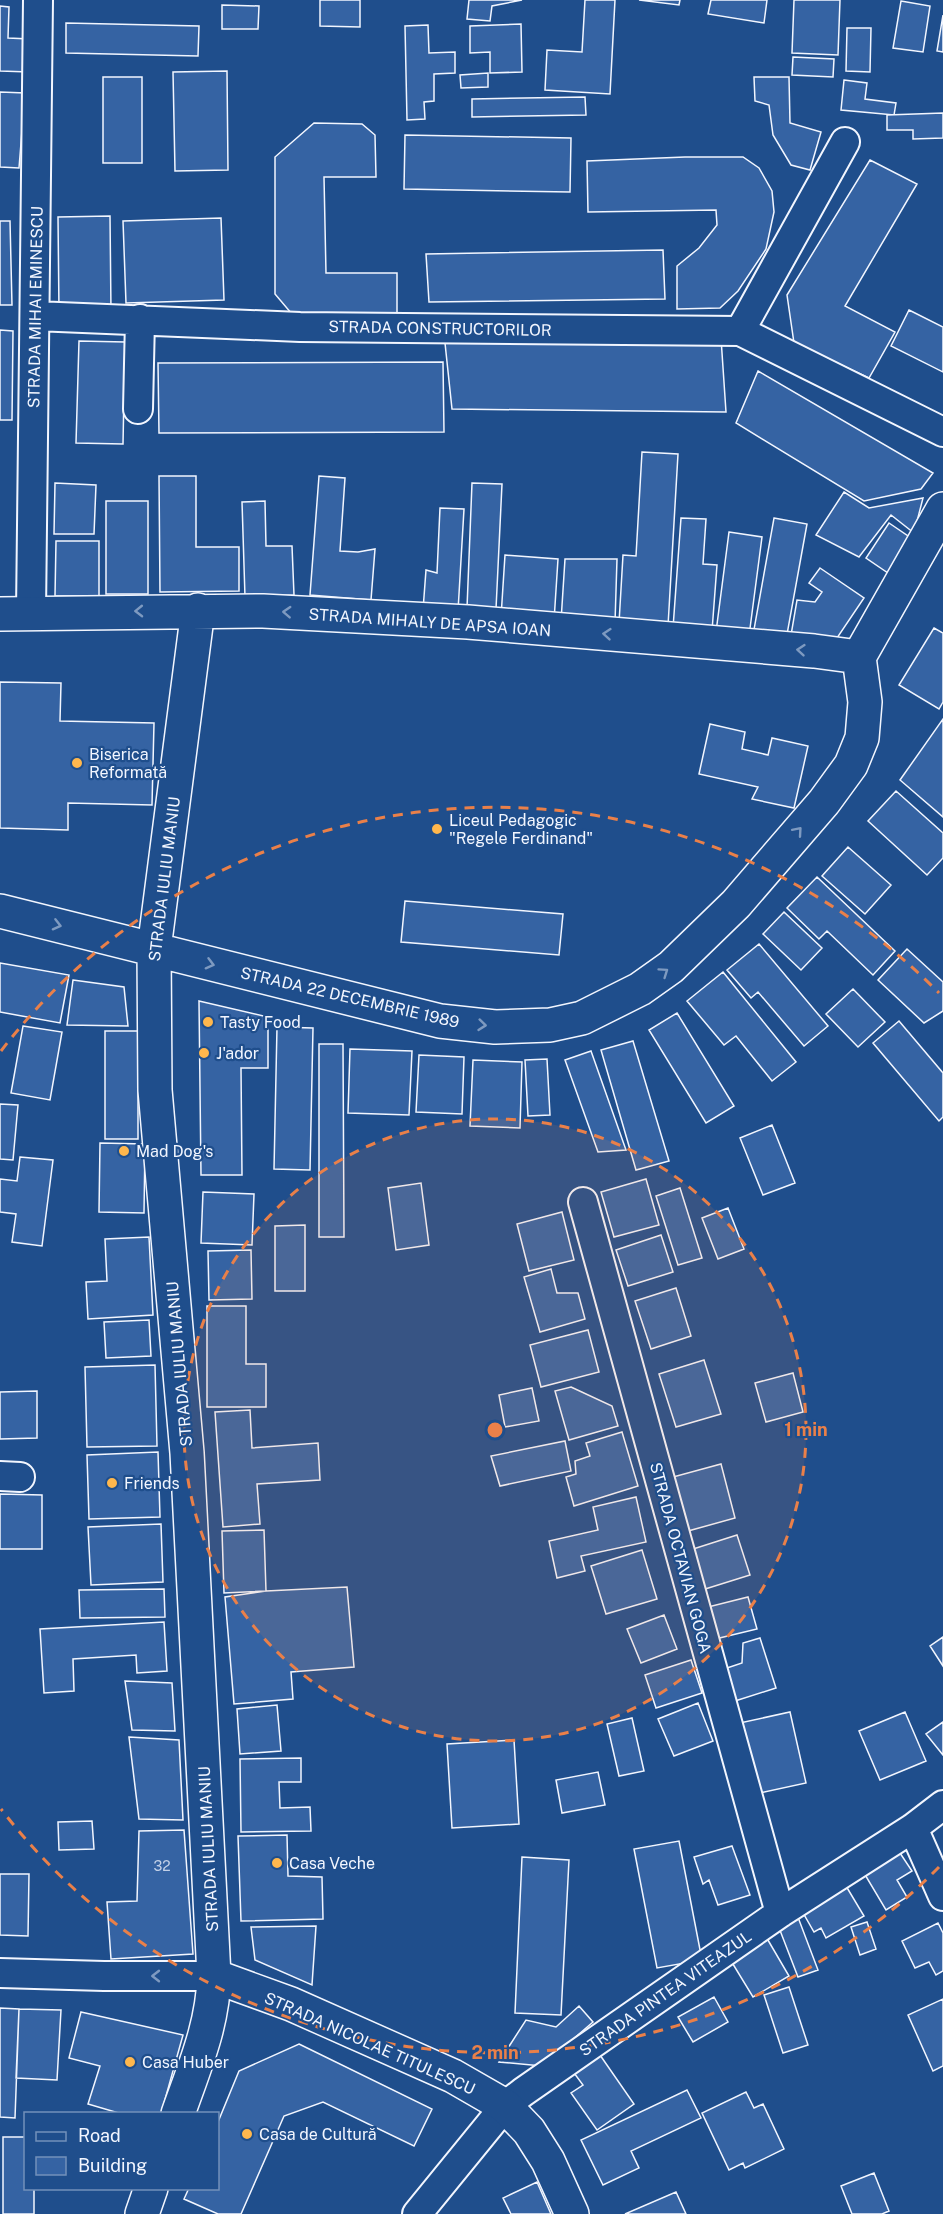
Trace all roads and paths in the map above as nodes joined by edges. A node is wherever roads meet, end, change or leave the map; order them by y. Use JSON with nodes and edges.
{"nodes":[{"id":1,"x":38,"y":0,"type":"edge"},
{"id":2,"x":845,"y":142,"type":"dead end"},
{"id":3,"x":35,"y":316,"type":"junction"},
{"id":4,"x":140,"y":319,"type":"junction"},
{"id":5,"x":740,"y":331,"type":"junction"},
{"id":6,"x":138,"y":409,"type":"dead end"},
{"id":7,"x":943,"y":432,"type":"edge"},
{"id":8,"x":942,"y":514,"type":"edge"},
{"id":9,"x":198,"y":610,"type":"junction"},
{"id":10,"x":16,"y":614,"type":"edge"},
{"id":11,"x":859,"y":657,"type":"junction"},
{"id":12,"x":0,"y":911,"type":"edge"},
{"id":13,"x":154,"y":949,"type":"junction"},
{"id":14,"x":583,"y":1202,"type":"dead end"},
{"id":15,"x":943,"y":1805,"type":"edge"},
{"id":16,"x":913,"y":1828,"type":"junction"},
{"id":17,"x":943,"y":1896,"type":"edge"},
{"id":18,"x":780,"y":1913,"type":"junction"},
{"id":19,"x":0,"y":1973,"type":"edge"},
{"id":20,"x":214,"y":1976,"type":"junction"},
{"id":21,"x":504,"y":2106,"type":"junction"},
{"id":22,"x":179,"y":2112,"type":"edge"},
{"id":23,"x":150,"y":2190,"type":"edge"},
{"id":24,"x":142,"y":2214,"type":"edge"},
{"id":25,"x":417,"y":2214,"type":"edge"},
{"id":26,"x":572,"y":2214,"type":"edge"}],
"edges":[{"from":1,"to":3,"type":"street","name":"STRADA MIHAI EMINESCU"},
{"from":2,"to":5,"type":"street"},
{"from":3,"to":4,"type":"street","name":"STRADA CONSTRUCTORILOR"},
{"from":3,"to":10,"type":"street","name":"STRADA MIHAI EMINESCU"},
{"from":4,"to":5,"type":"street","name":"STRADA CONSTRUCTORILOR"},
{"from":4,"to":6,"type":"street"},
{"from":5,"to":7,"type":"street","name":"STRADA CONSTRUCTORILOR"},
{"from":8,"to":11,"type":"main road"},
{"from":9,"to":10,"type":"main road","name":"STRADA MIHALY DE APSA IOAN","one_way":true},
{"from":11,"to":9,"type":"main road","name":"STRADA MIHALY DE APSA IOAN","one_way":true},
{"from":9,"to":13,"type":"main road","name":"STRADA IULIU MANIU"},
{"from":13,"to":11,"type":"main road","name":"STRADA 22 DECEMBRIE 1989","one_way":true},
{"from":12,"to":13,"type":"main road","name":"STRADA 22 DECEMBRIE 1989","one_way":true},
{"from":13,"to":20,"type":"main road","name":"STRADA IULIU MANIU"},
{"from":14,"to":18,"type":"street","name":"STRADA OCTAVIAN GOGA"},
{"from":15,"to":16,"type":"street","name":"STRADA PINTEA VITEAZUL"},
{"from":16,"to":17,"type":"street"},
{"from":16,"to":18,"type":"street","name":"STRADA PINTEA VITEAZUL"},
{"from":18,"to":21,"type":"street","name":"STRADA PINTEA VITEAZUL"},
{"from":20,"to":19,"type":"street","one_way":true},
{"from":20,"to":21,"type":"main road","name":"STRADA NICOLAE TITULESCU"},
{"from":20,"to":22,"type":"main road","name":"STRADA IULIU MANIU"},
{"from":21,"to":25,"type":"street","name":"STRADA PINTEA VITEAZUL"},
{"from":21,"to":26,"type":"main road","name":"STRADA NICOLAE TITULESCU"},
{"from":23,"to":24,"type":"main road"}]}
